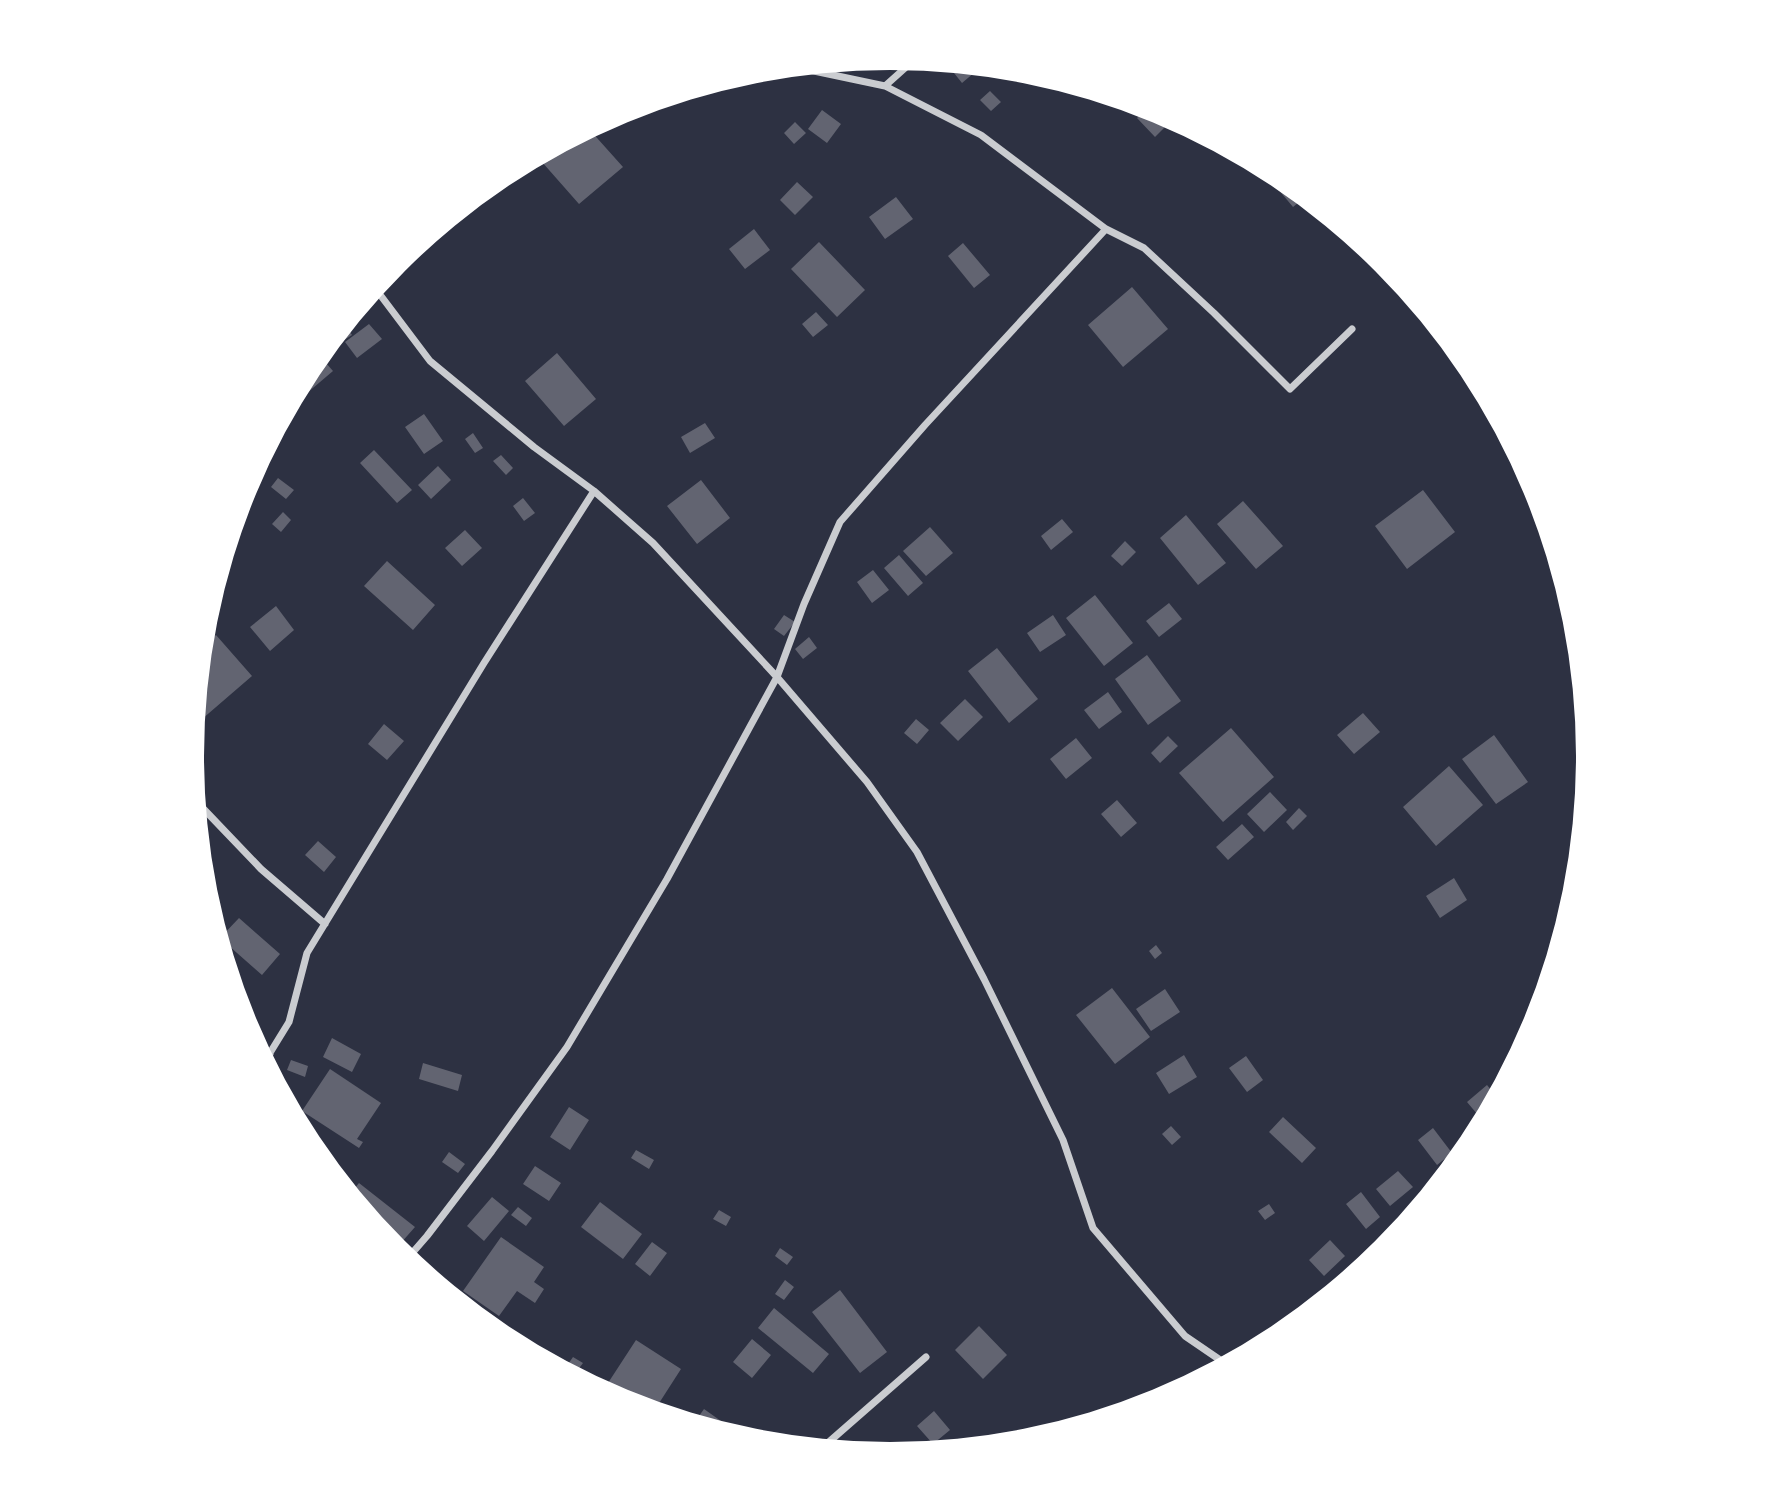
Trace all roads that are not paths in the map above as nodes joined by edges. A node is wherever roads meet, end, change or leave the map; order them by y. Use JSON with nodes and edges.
{"nodes":[{"id":1,"x":903,"y":70,"type":"edge"},
{"id":2,"x":825,"y":73,"type":"edge"},
{"id":3,"x":886,"y":86,"type":"junction"},
{"id":4,"x":1106,"y":229,"type":"junction"},
{"id":5,"x":381,"y":297,"type":"edge"},
{"id":6,"x":1352,"y":329,"type":"dead end"},
{"id":7,"x":594,"y":491,"type":"junction"},
{"id":8,"x":777,"y":677,"type":"junction"},
{"id":9,"x":206,"y":811,"type":"edge"},
{"id":10,"x":324,"y":924,"type":"junction"},
{"id":11,"x":271,"y":1052,"type":"edge"},
{"id":12,"x":414,"y":1251,"type":"edge"},
{"id":13,"x":926,"y":1357,"type":"dead end"},
{"id":14,"x":1217,"y":1358,"type":"edge"},
{"id":15,"x":832,"y":1440,"type":"edge"}],
"edges":[{"from":1,"to":3,"type":"street"},
{"from":2,"to":3,"type":"street"},
{"from":3,"to":4,"type":"street"},
{"from":4,"to":6,"type":"street"},
{"from":4,"to":8,"type":"street"},
{"from":5,"to":7,"type":"street"},
{"from":7,"to":8,"type":"street"},
{"from":7,"to":10,"type":"street"},
{"from":8,"to":12,"type":"street"},
{"from":8,"to":14,"type":"street"},
{"from":9,"to":10,"type":"street"},
{"from":10,"to":11,"type":"street"},
{"from":13,"to":15,"type":"street"}]}
